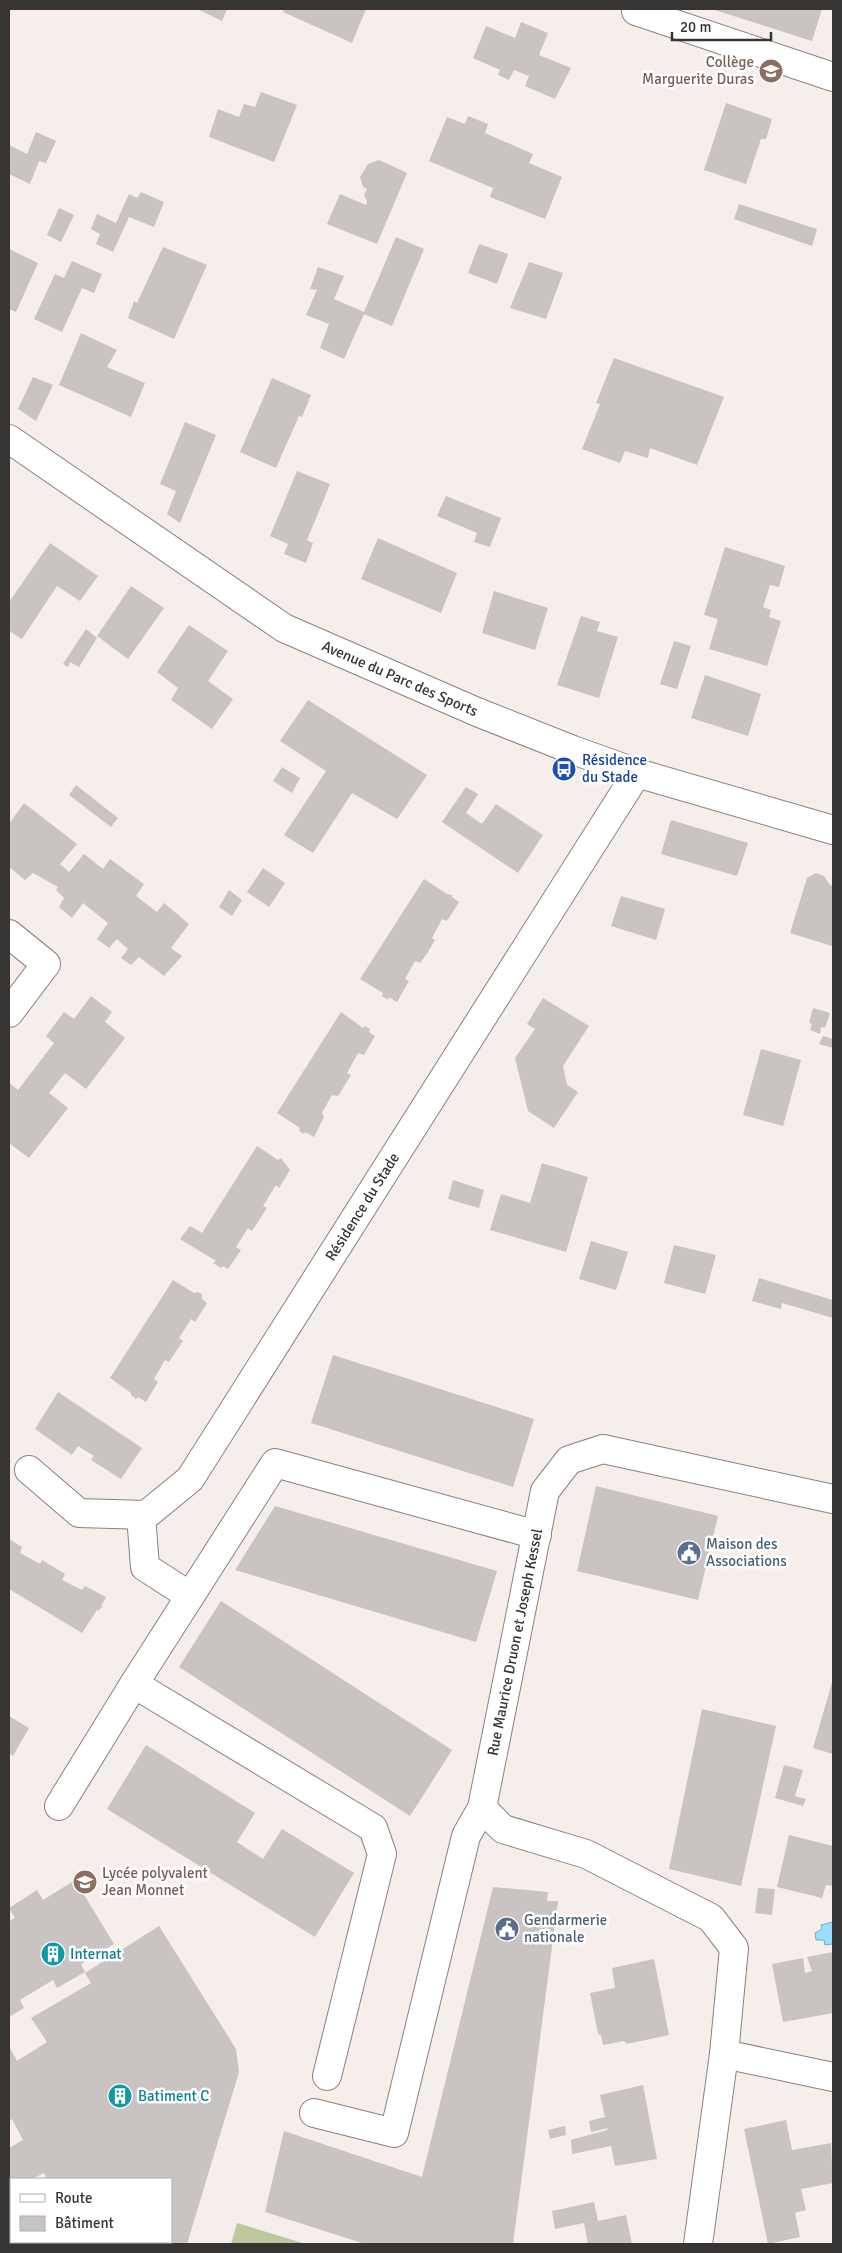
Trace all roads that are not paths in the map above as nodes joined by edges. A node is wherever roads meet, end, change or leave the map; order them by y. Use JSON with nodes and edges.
{"nodes":[{"id":1,"x":636,"y":11,"type":"dead end"},
{"id":2,"x":833,"y":77,"type":"edge"},
{"id":3,"x":9,"y":439,"type":"edge"},
{"id":4,"x":637,"y":772,"type":"junction"},
{"id":5,"x":833,"y":830,"type":"edge"},
{"id":6,"x":9,"y":934,"type":"edge"},
{"id":7,"x":9,"y":1013,"type":"edge"},
{"id":8,"x":29,"y":1470,"type":"dead end"},
{"id":9,"x":833,"y":1499,"type":"edge"},
{"id":10,"x":141,"y":1515,"type":"junction"},
{"id":11,"x":537,"y":1535,"type":"junction"},
{"id":12,"x":190,"y":1596,"type":"junction"},
{"id":13,"x":134,"y":1684,"type":"junction"},
{"id":14,"x":59,"y":1806,"type":"dead end"},
{"id":15,"x":482,"y":1808,"type":"junction"},
{"id":16,"x":724,"y":2054,"type":"junction"},
{"id":17,"x":327,"y":2076,"type":"dead end"},
{"id":18,"x":833,"y":2077,"type":"edge"},
{"id":19,"x":314,"y":2113,"type":"dead end"},
{"id":20,"x":698,"y":2244,"type":"edge"}],
"edges":[{"from":1,"to":2,"type":"street"},
{"from":3,"to":4,"type":"street","name":"Avenue du Parc des Sports"},
{"from":4,"to":5,"type":"street","name":"Avenue du Parc des Sports"},
{"from":4,"to":10,"type":"street","name":"Résidence du Stade"},
{"from":6,"to":7,"type":"street"},
{"from":8,"to":10,"type":"street"},
{"from":9,"to":11,"type":"street","name":"Rue Maurice Druon et Joseph Kessel"},
{"from":10,"to":12,"type":"street"},
{"from":11,"to":12,"type":"street"},
{"from":11,"to":15,"type":"street","name":"Rue Maurice Druon et Joseph Kessel"},
{"from":12,"to":13,"type":"street"},
{"from":13,"to":14,"type":"street"},
{"from":13,"to":17,"type":"street"},
{"from":15,"to":16,"type":"street"},
{"from":15,"to":19,"type":"street","name":"Rue Maurice Druon et Joseph Kessel"},
{"from":16,"to":18,"type":"street"},
{"from":16,"to":20,"type":"street"}]}
